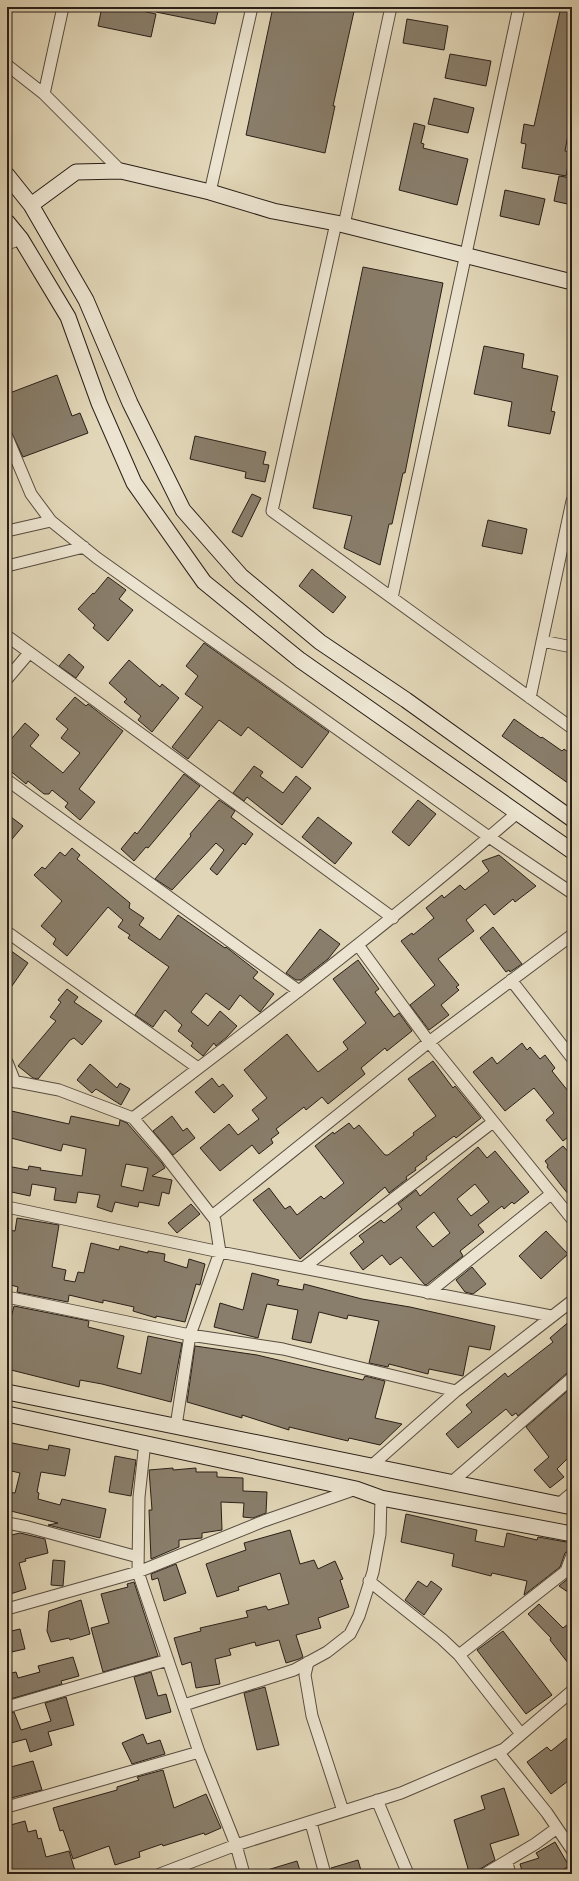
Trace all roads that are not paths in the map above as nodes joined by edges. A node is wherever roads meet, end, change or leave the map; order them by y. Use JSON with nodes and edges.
{"nodes":[{"id":1,"x":63,"y":7,"type":"edge"},
{"id":2,"x":252,"y":7,"type":"edge"},
{"id":3,"x":391,"y":7,"type":"edge"},
{"id":4,"x":519,"y":7,"type":"edge"},
{"id":5,"x":7,"y":65,"type":"edge"},
{"id":6,"x":44,"y":94,"type":"junction"},
{"id":7,"x":121,"y":171,"type":"junction"},
{"id":8,"x":7,"y":175,"type":"edge"},
{"id":9,"x":210,"y":192,"type":"junction"},
{"id":10,"x":31,"y":205,"type":"junction"},
{"id":11,"x":7,"y":222,"type":"edge"},
{"id":12,"x":340,"y":224,"type":"junction"},
{"id":13,"x":14,"y":242,"type":"edge"},
{"id":14,"x":466,"y":255,"type":"junction"},
{"id":15,"x":572,"y":282,"type":"edge"},
{"id":16,"x":7,"y":437,"type":"edge"},
{"id":17,"x":572,"y":501,"type":"edge"},
{"id":18,"x":51,"y":521,"type":"junction"},
{"id":19,"x":7,"y":531,"type":"edge"},
{"id":20,"x":84,"y":548,"type":"junction"},
{"id":21,"x":7,"y":566,"type":"edge"},
{"id":22,"x":392,"y":598,"type":"junction"},
{"id":23,"x":7,"y":636,"type":"edge"},
{"id":24,"x":542,"y":641,"type":"junction"},
{"id":25,"x":572,"y":647,"type":"edge"},
{"id":26,"x":29,"y":652,"type":"junction"},
{"id":27,"x":7,"y":679,"type":"edge"},
{"id":28,"x":530,"y":698,"type":"junction"},
{"id":29,"x":572,"y":728,"type":"edge"},
{"id":30,"x":7,"y":780,"type":"edge"},
{"id":31,"x":517,"y":813,"type":"junction"},
{"id":32,"x":572,"y":819,"type":"edge"},
{"id":33,"x":489,"y":837,"type":"junction"},
{"id":34,"x":572,"y":851,"type":"edge"},
{"id":35,"x":572,"y":893,"type":"edge"},
{"id":36,"x":393,"y":918,"type":"junction"},
{"id":37,"x":7,"y":932,"type":"edge"},
{"id":38,"x":572,"y":935,"type":"edge"},
{"id":39,"x":358,"y":945,"type":"junction"},
{"id":40,"x":511,"y":980,"type":"junction"},
{"id":41,"x":300,"y":991,"type":"junction"},
{"id":42,"x":429,"y":1042,"type":"junction"},
{"id":43,"x":572,"y":1058,"type":"edge"},
{"id":44,"x":7,"y":1062,"type":"edge"},
{"id":45,"x":198,"y":1068,"type":"junction"},
{"id":46,"x":11,"y":1081,"type":"edge"},
{"id":47,"x":133,"y":1118,"type":"junction"},
{"id":48,"x":493,"y":1122,"type":"junction"},
{"id":49,"x":551,"y":1194,"type":"junction"},
{"id":50,"x":7,"y":1207,"type":"edge"},
{"id":51,"x":212,"y":1216,"type":"junction"},
{"id":52,"x":572,"y":1219,"type":"edge"},
{"id":53,"x":220,"y":1252,"type":"junction"},
{"id":54,"x":303,"y":1268,"type":"junction"},
{"id":55,"x":428,"y":1292,"type":"junction"},
{"id":56,"x":7,"y":1297,"type":"edge"},
{"id":57,"x":572,"y":1301,"type":"edge"},
{"id":58,"x":551,"y":1316,"type":"junction"},
{"id":59,"x":190,"y":1335,"type":"junction"},
{"id":60,"x":572,"y":1378,"type":"edge"},
{"id":61,"x":456,"y":1391,"type":"junction"},
{"id":62,"x":7,"y":1392,"type":"edge"},
{"id":63,"x":7,"y":1414,"type":"edge"},
{"id":64,"x":176,"y":1426,"type":"junction"},
{"id":65,"x":145,"y":1442,"type":"junction"},
{"id":66,"x":370,"y":1467,"type":"junction"},
{"id":67,"x":453,"y":1481,"type":"junction"},
{"id":68,"x":356,"y":1489,"type":"junction"},
{"id":69,"x":572,"y":1493,"type":"edge"},
{"id":70,"x":381,"y":1498,"type":"junction"},
{"id":71,"x":565,"y":1505,"type":"edge"},
{"id":72,"x":7,"y":1523,"type":"edge"},
{"id":73,"x":572,"y":1534,"type":"edge"},
{"id":74,"x":572,"y":1555,"type":"edge"},
{"id":75,"x":138,"y":1556,"type":"junction"},
{"id":76,"x":138,"y":1572,"type":"junction"},
{"id":77,"x":368,"y":1581,"type":"junction"},
{"id":78,"x":7,"y":1609,"type":"edge"},
{"id":79,"x":460,"y":1656,"type":"junction"},
{"id":80,"x":168,"y":1660,"type":"junction"},
{"id":81,"x":308,"y":1662,"type":"junction"},
{"id":82,"x":572,"y":1691,"type":"edge"},
{"id":83,"x":184,"y":1705,"type":"junction"},
{"id":84,"x":7,"y":1707,"type":"edge"},
{"id":85,"x":521,"y":1734,"type":"junction"},
{"id":86,"x":199,"y":1752,"type":"junction"},
{"id":87,"x":498,"y":1752,"type":"junction"},
{"id":88,"x":377,"y":1800,"type":"junction"},
{"id":89,"x":7,"y":1806,"type":"edge"},
{"id":90,"x":343,"y":1811,"type":"junction"},
{"id":91,"x":311,"y":1823,"type":"junction"},
{"id":92,"x":556,"y":1828,"type":"junction"},
{"id":93,"x":236,"y":1845,"type":"junction"},
{"id":94,"x":572,"y":1850,"type":"edge"},
{"id":95,"x":507,"y":1863,"type":"junction"},
{"id":96,"x":171,"y":1872,"type":"edge"},
{"id":97,"x":160,"y":1874,"type":"edge"},
{"id":98,"x":244,"y":1874,"type":"edge"},
{"id":99,"x":325,"y":1874,"type":"edge"},
{"id":100,"x":408,"y":1874,"type":"edge"},
{"id":101,"x":485,"y":1874,"type":"edge"},
{"id":102,"x":510,"y":1874,"type":"edge"}],
"edges":[{"from":1,"to":6,"type":"street"},
{"from":2,"to":9,"type":"street"},
{"from":3,"to":12,"type":"street"},
{"from":4,"to":14,"type":"street"},
{"from":5,"to":6,"type":"street"},
{"from":6,"to":7,"type":"street"},
{"from":7,"to":9,"type":"main road"},
{"from":7,"to":10,"type":"main road"},
{"from":8,"to":10,"type":"main road"},
{"from":9,"to":12,"type":"main road"},
{"from":10,"to":32,"type":"main road"},
{"from":11,"to":13,"type":"main road"},
{"from":12,"to":14,"type":"main road"},
{"from":12,"to":22,"type":"street"},
{"from":13,"to":31,"type":"main road"},
{"from":14,"to":15,"type":"main road"},
{"from":14,"to":22,"type":"street"},
{"from":16,"to":18,"type":"street"},
{"from":17,"to":24,"type":"street"},
{"from":18,"to":19,"type":"street"},
{"from":18,"to":20,"type":"street"},
{"from":20,"to":21,"type":"street"},
{"from":20,"to":33,"type":"street"},
{"from":22,"to":28,"type":"street"},
{"from":23,"to":26,"type":"street"},
{"from":24,"to":25,"type":"street"},
{"from":24,"to":28,"type":"street"},
{"from":26,"to":27,"type":"street"},
{"from":26,"to":36,"type":"street"},
{"from":28,"to":29,"type":"street"},
{"from":30,"to":41,"type":"street"},
{"from":31,"to":33,"type":"street"},
{"from":31,"to":34,"type":"main road"},
{"from":33,"to":35,"type":"street"},
{"from":33,"to":36,"type":"street"},
{"from":36,"to":39,"type":"street"},
{"from":37,"to":45,"type":"street"},
{"from":38,"to":40,"type":"street"},
{"from":39,"to":41,"type":"street"},
{"from":39,"to":42,"type":"street"},
{"from":40,"to":42,"type":"street"},
{"from":40,"to":43,"type":"street"},
{"from":41,"to":45,"type":"street"},
{"from":42,"to":48,"type":"street"},
{"from":42,"to":51,"type":"street"},
{"from":44,"to":46,"type":"street"},
{"from":45,"to":47,"type":"street"},
{"from":46,"to":47,"type":"street"},
{"from":47,"to":51,"type":"street"},
{"from":48,"to":49,"type":"street"},
{"from":48,"to":54,"type":"street"},
{"from":49,"to":52,"type":"street"},
{"from":49,"to":55,"type":"street"},
{"from":50,"to":53,"type":"street"},
{"from":51,"to":53,"type":"street"},
{"from":53,"to":54,"type":"street"},
{"from":53,"to":59,"type":"street"},
{"from":54,"to":55,"type":"street"},
{"from":55,"to":58,"type":"street"},
{"from":56,"to":59,"type":"street"},
{"from":57,"to":58,"type":"street"},
{"from":58,"to":61,"type":"street"},
{"from":59,"to":61,"type":"street"},
{"from":59,"to":64,"type":"street"},
{"from":60,"to":67,"type":"street"},
{"from":61,"to":66,"type":"street"},
{"from":62,"to":64,"type":"main road"},
{"from":63,"to":65,"type":"main road"},
{"from":64,"to":66,"type":"main road"},
{"from":65,"to":68,"type":"main road"},
{"from":65,"to":75,"type":"street"},
{"from":66,"to":67,"type":"main road"},
{"from":67,"to":71,"type":"main road"},
{"from":68,"to":70,"type":"main road"},
{"from":68,"to":76,"type":"street"},
{"from":69,"to":71,"type":"street"},
{"from":70,"to":73,"type":"main road"},
{"from":70,"to":77,"type":"street"},
{"from":72,"to":75,"type":"street"},
{"from":74,"to":79,"type":"street"},
{"from":75,"to":76,"type":"street"},
{"from":76,"to":78,"type":"street"},
{"from":76,"to":80,"type":"street"},
{"from":77,"to":79,"type":"street"},
{"from":77,"to":81,"type":"street"},
{"from":79,"to":85,"type":"street"},
{"from":80,"to":83,"type":"street"},
{"from":80,"to":84,"type":"street"},
{"from":81,"to":83,"type":"street"},
{"from":81,"to":90,"type":"street"},
{"from":82,"to":85,"type":"street"},
{"from":83,"to":86,"type":"street"},
{"from":85,"to":87,"type":"street"},
{"from":86,"to":89,"type":"street"},
{"from":86,"to":93,"type":"street"},
{"from":87,"to":88,"type":"street"},
{"from":87,"to":92,"type":"street"},
{"from":88,"to":90,"type":"street"},
{"from":88,"to":100,"type":"street"},
{"from":90,"to":91,"type":"street"},
{"from":91,"to":93,"type":"street"},
{"from":91,"to":99,"type":"street"},
{"from":92,"to":94,"type":"street"},
{"from":92,"to":95,"type":"street"},
{"from":93,"to":96,"type":"street"},
{"from":93,"to":98,"type":"street"},
{"from":95,"to":101,"type":"street"},
{"from":95,"to":102,"type":"street"},
{"from":96,"to":97,"type":"street"}]}
